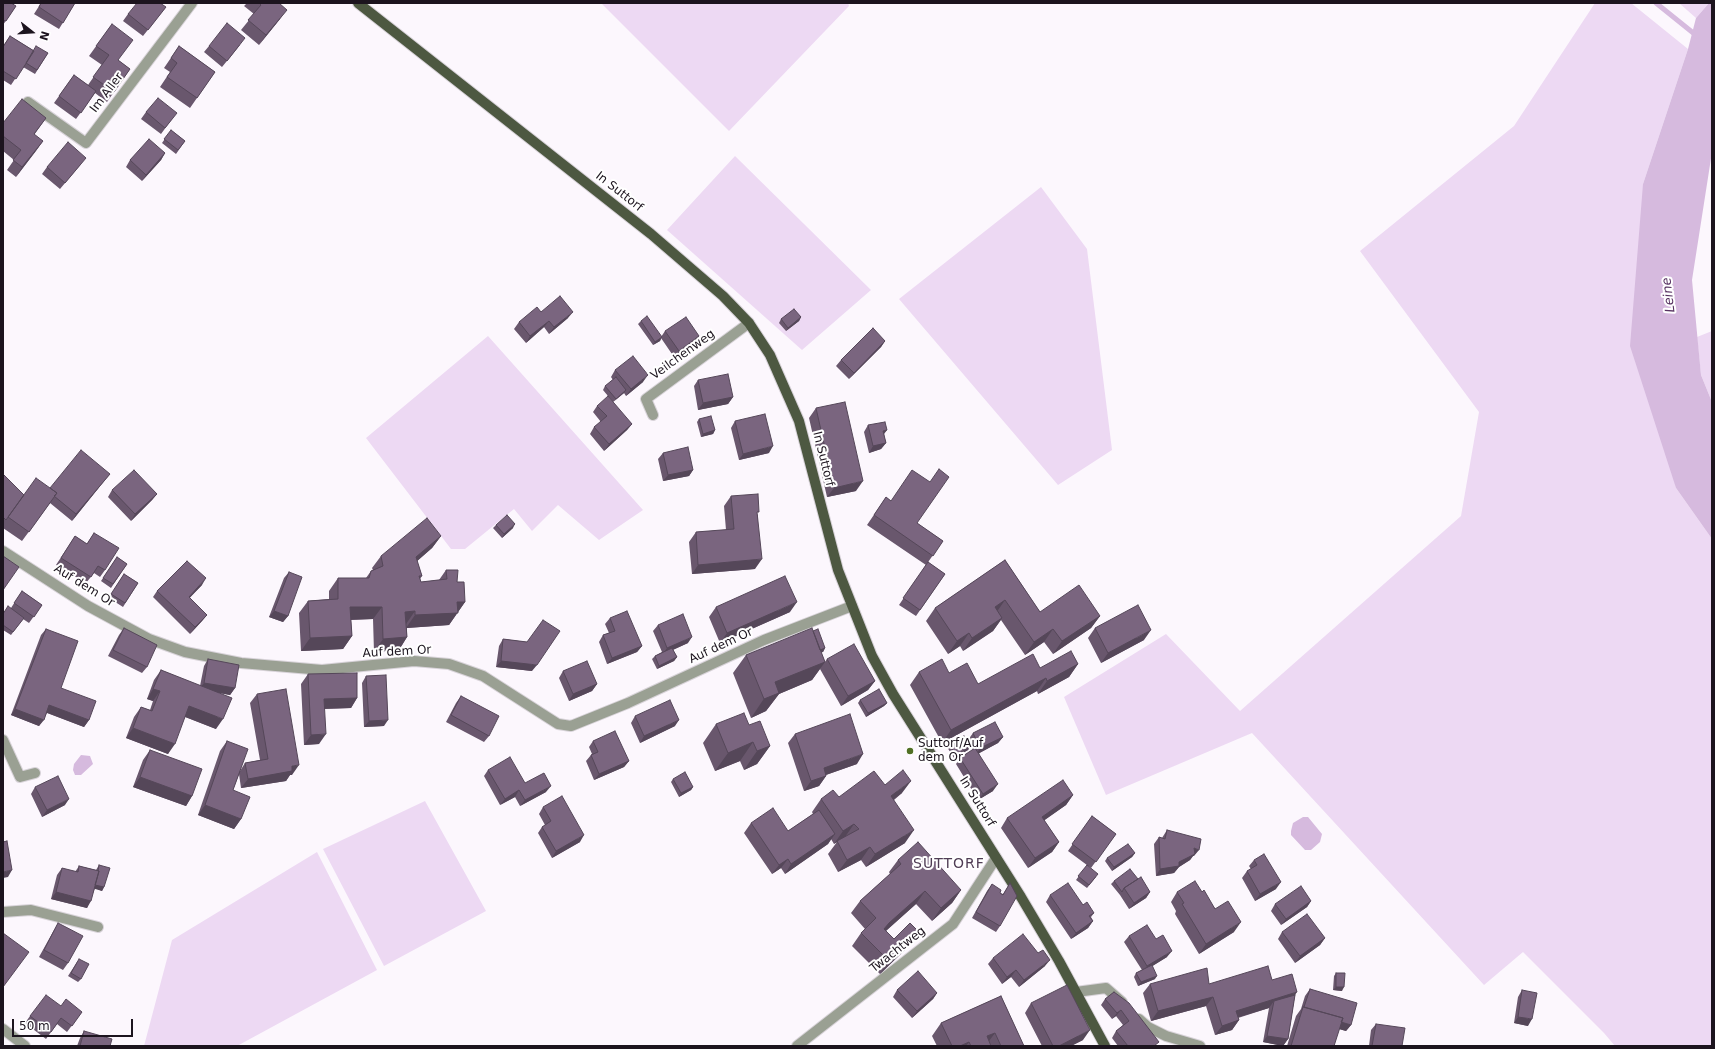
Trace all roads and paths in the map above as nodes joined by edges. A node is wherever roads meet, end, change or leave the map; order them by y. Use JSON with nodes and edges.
{"nodes":[{"id":1,"x":192,"y":3,"type":"edge"},
{"id":2,"x":358,"y":3,"type":"edge"},
{"id":3,"x":28,"y":102,"type":"edge"},
{"id":4,"x":749,"y":323,"type":"junction"},
{"id":5,"x":653,"y":415,"type":"dead end"},
{"id":6,"x":3,"y":551,"type":"edge"},
{"id":7,"x":852,"y":606,"type":"junction"},
{"id":8,"x":3,"y":740,"type":"edge"},
{"id":9,"x":35,"y":773,"type":"dead end"},
{"id":10,"x":996,"y":858,"type":"junction"},
{"id":11,"x":3,"y":912,"type":"edge"},
{"id":12,"x":98,"y":927,"type":"dead end"},
{"id":13,"x":1076,"y":992,"type":"junction"},
{"id":14,"x":3,"y":1029,"type":"edge"},
{"id":15,"x":25,"y":1046,"type":"edge"},
{"id":16,"x":797,"y":1046,"type":"edge"},
{"id":17,"x":1105,"y":1046,"type":"edge"},
{"id":18,"x":1200,"y":1046,"type":"edge"}],
"edges":[{"from":1,"to":3,"type":"street","name":"Im Aller"},
{"from":2,"to":4,"type":"main road","name":"In Suttorf"},
{"from":4,"to":5,"type":"street","name":"Veilchenweg"},
{"from":4,"to":7,"type":"main road","name":"In Suttorf"},
{"from":6,"to":7,"type":"street","name":"Auf dem Or"},
{"from":7,"to":10,"type":"main road","name":"In Suttorf"},
{"from":8,"to":9,"type":"street"},
{"from":10,"to":13,"type":"main road","name":"In Suttorf"},
{"from":10,"to":16,"type":"street","name":"Twachtweg"},
{"from":11,"to":12,"type":"street"},
{"from":13,"to":17,"type":"main road","name":"In Suttorf"},
{"from":13,"to":18,"type":"street"},
{"from":14,"to":15,"type":"street"}]}
